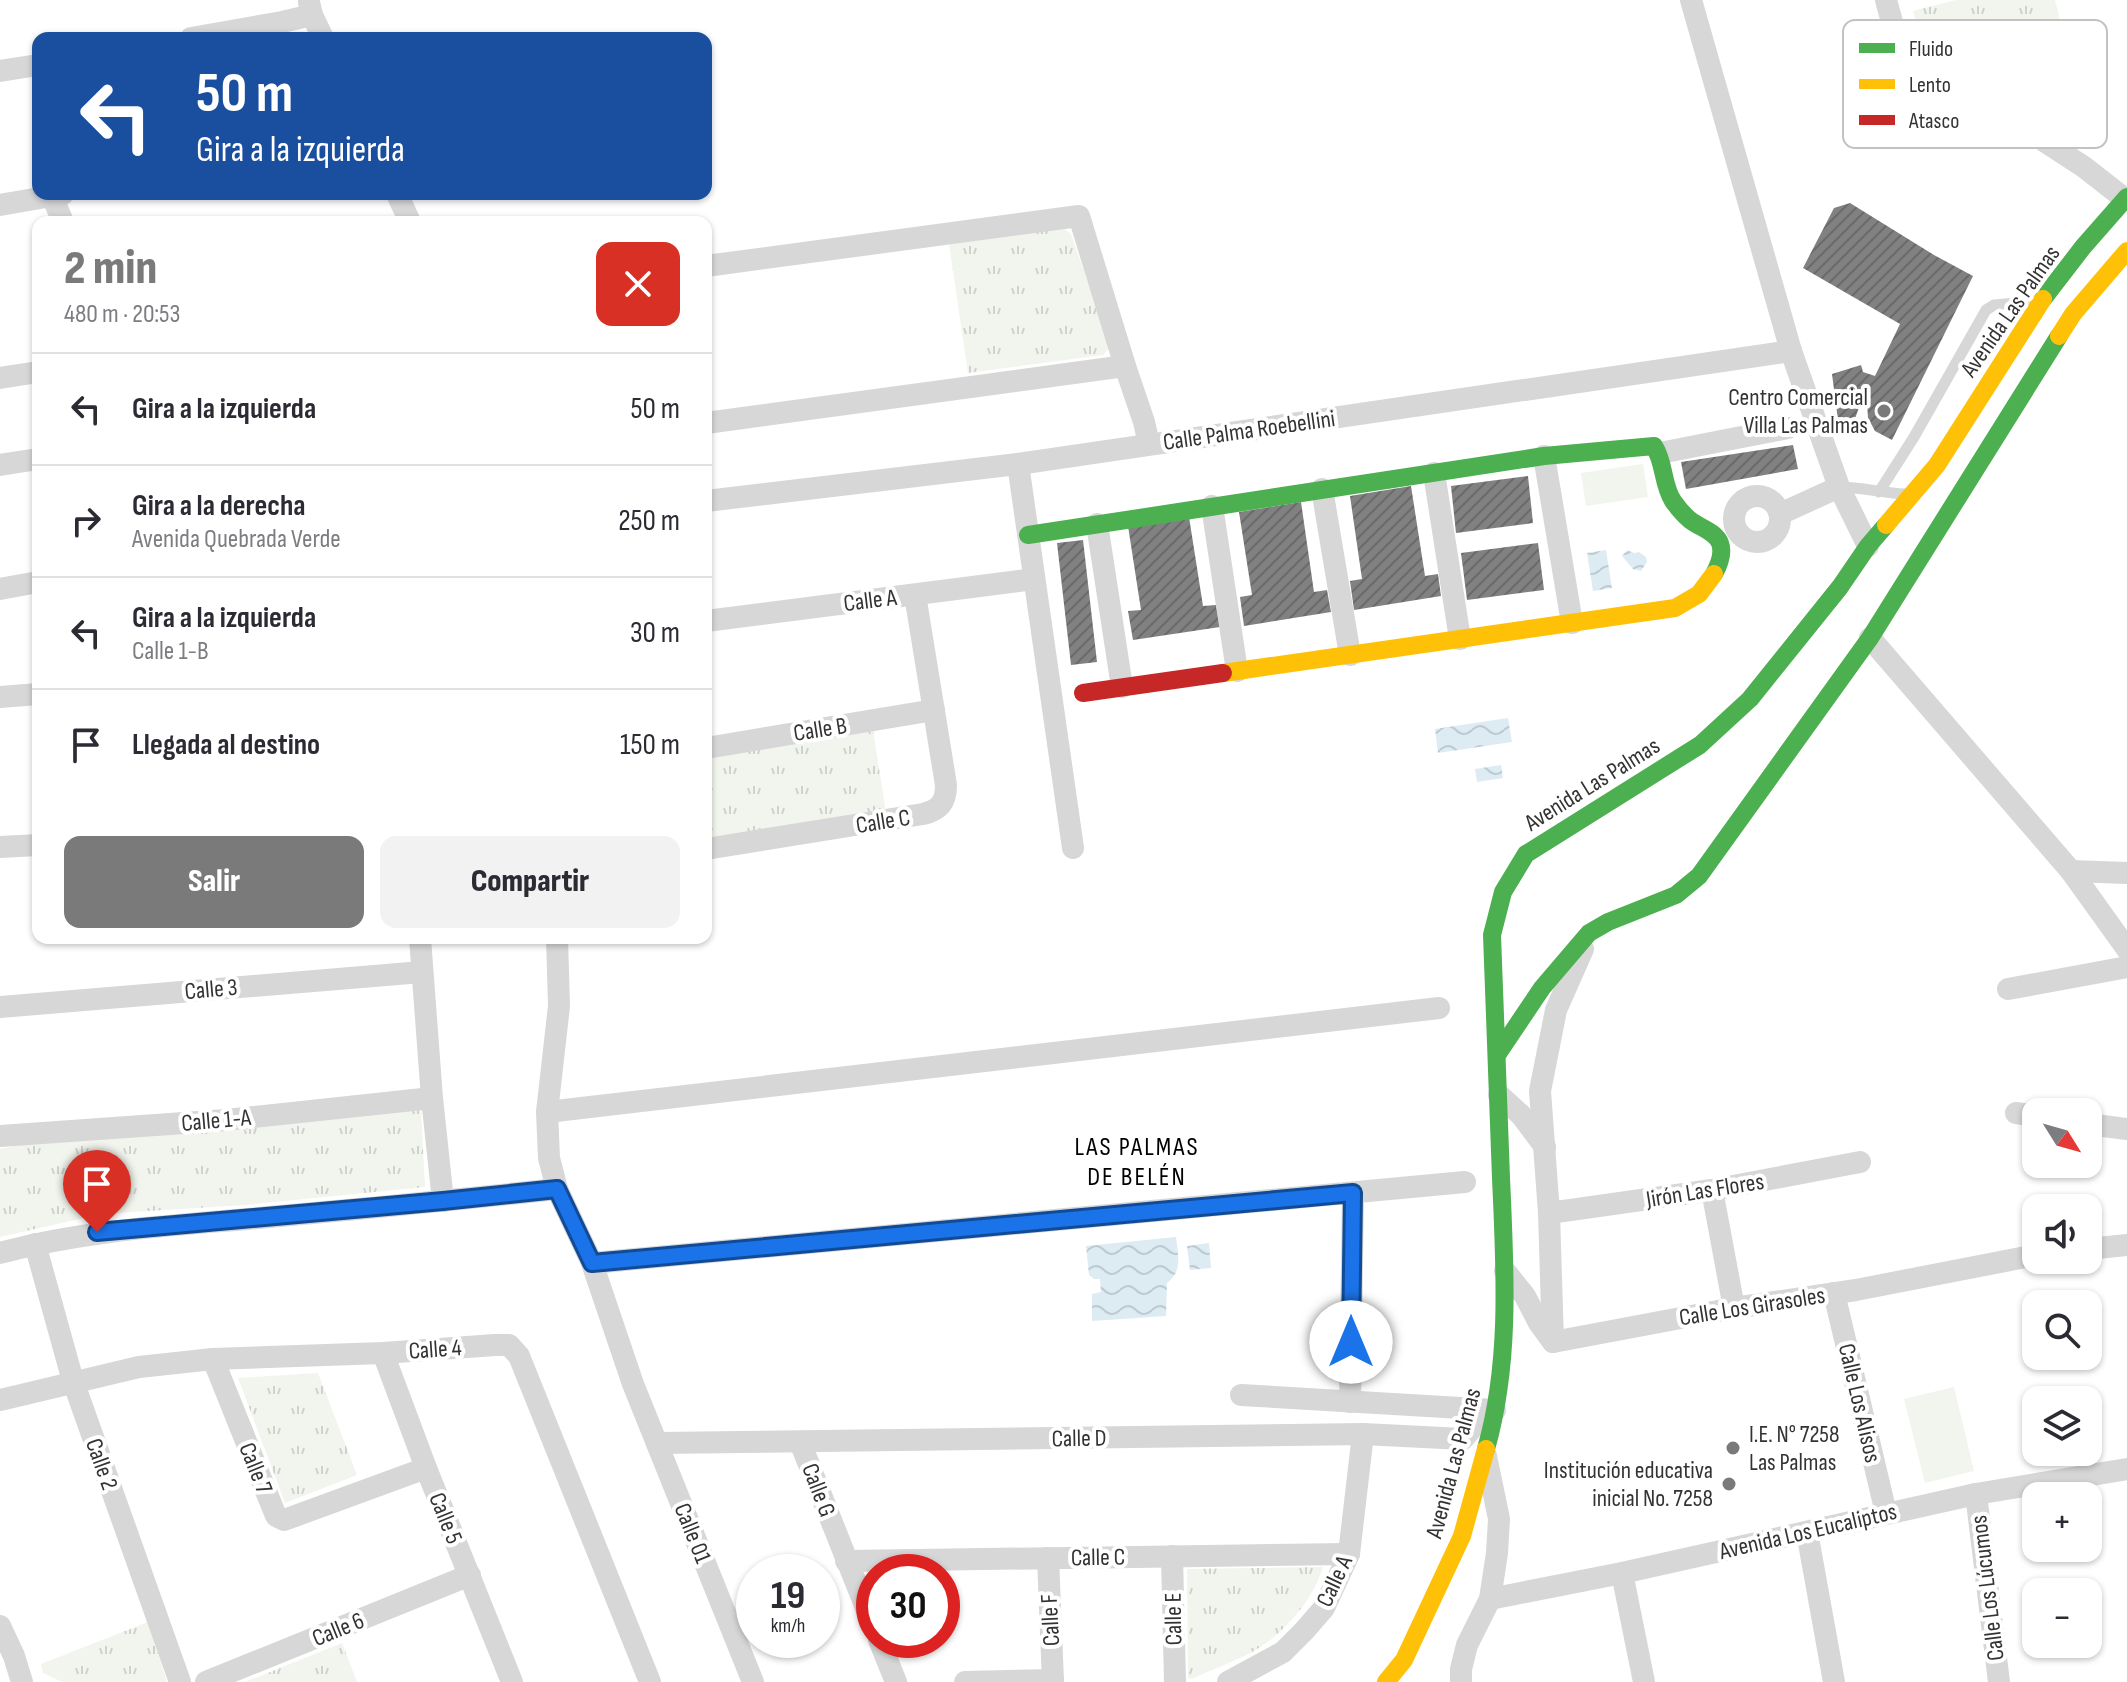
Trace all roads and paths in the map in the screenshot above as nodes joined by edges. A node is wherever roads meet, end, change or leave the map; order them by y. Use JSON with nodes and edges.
{"nodes":[{"id":1,"x":1691,"y":0,"type":"edge"},
{"id":2,"x":1886,"y":0,"type":"edge"},
{"id":3,"x":310,"y":7,"type":"edge"},
{"id":4,"x":1891,"y":20,"type":"edge"},
{"id":5,"x":225,"y":32,"type":"edge"},
{"id":6,"x":320,"y":32,"type":"edge"},
{"id":7,"x":32,"y":66,"type":"edge"},
{"id":8,"x":0,"y":71,"type":"edge"},
{"id":9,"x":2055,"y":148,"type":"edge"},
{"id":10,"x":2126,"y":198,"type":"edge"},
{"id":11,"x":32,"y":199,"type":"edge"},
{"id":12,"x":0,"y":205,"type":"edge"},
{"id":13,"x":2127,"y":251,"type":"edge"},
{"id":14,"x":712,"y":265,"type":"edge"},
{"id":15,"x":2042,"y":300,"type":"junction"},
{"id":16,"x":1791,"y":351,"type":"junction"},
{"id":17,"x":1125,"y":366,"type":"junction"},
{"id":18,"x":32,"y":373,"type":"edge"},
{"id":19,"x":0,"y":378,"type":"edge"},
{"id":20,"x":712,"y":422,"type":"edge"},
{"id":21,"x":1788,"y":428,"type":"dead end"},
{"id":22,"x":1149,"y":444,"type":"junction"},
{"id":23,"x":1660,"y":453,"type":"junction"},
{"id":24,"x":1544,"y":456,"type":"junction"},
{"id":25,"x":32,"y":460,"type":"edge"},
{"id":26,"x":1018,"y":464,"type":"junction"},
{"id":27,"x":0,"y":465,"type":"edge"},
{"id":28,"x":1434,"y":473,"type":"junction"},
{"id":29,"x":1839,"y":487,"type":"junction"},
{"id":30,"x":1322,"y":489,"type":"junction"},
{"id":31,"x":1879,"y":492,"type":"junction"},
{"id":32,"x":1913,"y":494,"type":"junction"},
{"id":33,"x":712,"y":500,"type":"edge"},
{"id":34,"x":1212,"y":506,"type":"junction"},
{"id":35,"x":1948,"y":511,"type":"junction"},
{"id":36,"x":1780,"y":514,"type":"junction"},
{"id":37,"x":1097,"y":524,"type":"junction"},
{"id":38,"x":1028,"y":535,"type":"junction"},
{"id":39,"x":1728,"y":536,"type":"junction"},
{"id":40,"x":1868,"y":546,"type":"junction"},
{"id":41,"x":1034,"y":579,"type":"junction"},
{"id":42,"x":32,"y":583,"type":"edge"},
{"id":43,"x":0,"y":589,"type":"edge"},
{"id":44,"x":915,"y":595,"type":"junction"},
{"id":45,"x":712,"y":620,"type":"edge"},
{"id":46,"x":1572,"y":623,"type":"junction"},
{"id":47,"x":1870,"y":638,"type":"junction"},
{"id":48,"x":1460,"y":639,"type":"junction"},
{"id":49,"x":1350,"y":655,"type":"junction"},
{"id":50,"x":1237,"y":671,"type":"junction"},
{"id":51,"x":1122,"y":687,"type":"junction"},
{"id":52,"x":1083,"y":693,"type":"dead end"},
{"id":53,"x":32,"y":694,"type":"edge"},
{"id":54,"x":0,"y":697,"type":"edge"},
{"id":55,"x":934,"y":710,"type":"junction"},
{"id":56,"x":712,"y":747,"type":"edge"},
{"id":57,"x":32,"y":845,"type":"edge"},
{"id":58,"x":0,"y":847,"type":"edge"},
{"id":59,"x":712,"y":848,"type":"edge"},
{"id":60,"x":1073,"y":848,"type":"dead end"},
{"id":61,"x":2071,"y":871,"type":"junction"},
{"id":62,"x":2127,"y":873,"type":"edge"},
{"id":63,"x":1592,"y":930,"type":"junction"},
{"id":64,"x":420,"y":944,"type":"edge"},
{"id":65,"x":557,"y":944,"type":"edge"},
{"id":66,"x":2127,"y":949,"type":"edge"},
{"id":67,"x":2127,"y":967,"type":"edge"},
{"id":68,"x":422,"y":972,"type":"junction"},
{"id":69,"x":2008,"y":989,"type":"dead end"},
{"id":70,"x":0,"y":1007,"type":"edge"},
{"id":71,"x":1439,"y":1008,"type":"dead end"},
{"id":72,"x":1497,"y":1055,"type":"junction"},
{"id":73,"x":1499,"y":1095,"type":"junction"},
{"id":74,"x":432,"y":1098,"type":"junction"},
{"id":75,"x":547,"y":1112,"type":"junction"},
{"id":76,"x":2102,"y":1126,"type":"edge"},
{"id":77,"x":2127,"y":1129,"type":"edge"},
{"id":78,"x":0,"y":1136,"type":"edge"},
{"id":79,"x":1546,"y":1148,"type":"junction"},
{"id":80,"x":1860,"y":1162,"type":"dead end"},
{"id":81,"x":1465,"y":1182,"type":"dead end"},
{"id":82,"x":557,"y":1189,"type":"junction"},
{"id":83,"x":1712,"y":1190,"type":"junction"},
{"id":84,"x":1353,"y":1193,"type":"junction"},
{"id":85,"x":443,"y":1201,"type":"junction"},
{"id":86,"x":1549,"y":1213,"type":"junction"},
{"id":87,"x":35,"y":1244,"type":"junction"},
{"id":88,"x":2127,"y":1245,"type":"edge"},
{"id":89,"x":2102,"y":1248,"type":"edge"},
{"id":90,"x":0,"y":1253,"type":"edge"},
{"id":91,"x":2022,"y":1258,"type":"edge"},
{"id":92,"x":592,"y":1263,"type":"junction"},
{"id":93,"x":1505,"y":1271,"type":"junction"},
{"id":94,"x":1834,"y":1293,"type":"junction"},
{"id":95,"x":1734,"y":1308,"type":"junction"},
{"id":96,"x":1553,"y":1342,"type":"junction"},
{"id":97,"x":383,"y":1353,"type":"junction"},
{"id":98,"x":213,"y":1359,"type":"junction"},
{"id":99,"x":73,"y":1381,"type":"junction"},
{"id":100,"x":1241,"y":1395,"type":"dead end"},
{"id":101,"x":0,"y":1400,"type":"edge"},
{"id":102,"x":1350,"y":1402,"type":"junction"},
{"id":103,"x":1491,"y":1410,"type":"junction"},
{"id":104,"x":1363,"y":1434,"type":"junction"},
{"id":105,"x":800,"y":1442,"type":"junction"},
{"id":106,"x":657,"y":1443,"type":"junction"},
{"id":107,"x":1485,"y":1453,"type":"junction"},
{"id":108,"x":426,"y":1468,"type":"junction"},
{"id":109,"x":2127,"y":1469,"type":"edge"},
{"id":110,"x":1976,"y":1494,"type":"junction"},
{"id":111,"x":1886,"y":1513,"type":"junction"},
{"id":112,"x":1807,"y":1532,"type":"junction"},
{"id":113,"x":1349,"y":1554,"type":"junction"},
{"id":114,"x":1172,"y":1556,"type":"junction"},
{"id":115,"x":1048,"y":1558,"type":"junction"},
{"id":116,"x":846,"y":1561,"type":"junction"},
{"id":117,"x":1622,"y":1573,"type":"junction"},
{"id":118,"x":470,"y":1575,"type":"junction"},
{"id":119,"x":856,"y":1585,"type":"edge"},
{"id":120,"x":1490,"y":1599,"type":"junction"},
{"id":121,"x":0,"y":1626,"type":"edge"},
{"id":122,"x":7,"y":1658,"type":"edge"},
{"id":123,"x":886,"y":1658,"type":"edge"},
{"id":124,"x":1053,"y":1681,"type":"edge"},
{"id":125,"x":22,"y":1682,"type":"edge"},
{"id":126,"x":180,"y":1682,"type":"edge"},
{"id":127,"x":206,"y":1682,"type":"edge"},
{"id":128,"x":512,"y":1682,"type":"edge"},
{"id":129,"x":650,"y":1682,"type":"edge"},
{"id":130,"x":753,"y":1682,"type":"edge"},
{"id":131,"x":896,"y":1682,"type":"edge"},
{"id":132,"x":965,"y":1682,"type":"edge"},
{"id":133,"x":1175,"y":1682,"type":"edge"},
{"id":134,"x":1228,"y":1682,"type":"edge"},
{"id":135,"x":1386,"y":1682,"type":"edge"},
{"id":136,"x":1461,"y":1682,"type":"edge"},
{"id":137,"x":1644,"y":1682,"type":"edge"},
{"id":138,"x":1834,"y":1682,"type":"edge"},
{"id":139,"x":1999,"y":1682,"type":"edge"}],
"edges":[{"from":1,"to":16,"type":"street"},
{"from":2,"to":4,"type":"street"},
{"from":3,"to":5,"type":"street"},
{"from":3,"to":6,"type":"street"},
{"from":7,"to":8,"type":"street"},
{"from":9,"to":10,"type":"street"},
{"from":10,"to":15,"type":"street","name":"Avenida Las Palmas"},
{"from":11,"to":12,"type":"street"},
{"from":13,"to":35,"type":"street"},
{"from":14,"to":17,"type":"street"},
{"from":15,"to":31,"type":"lane"},
{"from":15,"to":32,"type":"street","name":"Avenida Las Palmas"},
{"from":16,"to":22,"type":"street","name":"Calle Palma Roebellini"},
{"from":16,"to":29,"type":"street"},
{"from":17,"to":20,"type":"street"},
{"from":17,"to":22,"type":"street"},
{"from":18,"to":19,"type":"street"},
{"from":21,"to":23,"type":"street"},
{"from":22,"to":26,"type":"street","name":"Calle Palma Roebellini"},
{"from":23,"to":24,"type":"street"},
{"from":23,"to":39,"type":"street"},
{"from":24,"to":28,"type":"street"},
{"from":24,"to":46,"type":"street"},
{"from":25,"to":27,"type":"street"},
{"from":26,"to":33,"type":"street","name":"Calle Palma Roebellini"},
{"from":26,"to":38,"type":"street"},
{"from":28,"to":30,"type":"street"},
{"from":28,"to":48,"type":"street"},
{"from":29,"to":31,"type":"lane"},
{"from":29,"to":36,"type":"street"},
{"from":29,"to":40,"type":"street"},
{"from":30,"to":34,"type":"street"},
{"from":30,"to":49,"type":"street"},
{"from":31,"to":32,"type":"lane"},
{"from":32,"to":35,"type":"street"},
{"from":32,"to":40,"type":"street","name":"Avenida Las Palmas"},
{"from":34,"to":37,"type":"street"},
{"from":34,"to":50,"type":"street"},
{"from":35,"to":47,"type":"street"},
{"from":36,"to":39,"type":"street"},
{"from":36,"to":39,"type":"street"},
{"from":37,"to":38,"type":"street"},
{"from":37,"to":51,"type":"street"},
{"from":38,"to":41,"type":"street"},
{"from":39,"to":46,"type":"street"},
{"from":40,"to":72,"type":"street","name":"Avenida Las Palmas"},
{"from":41,"to":44,"type":"street","name":"Calle A"},
{"from":41,"to":60,"type":"street"},
{"from":42,"to":43,"type":"street"},
{"from":44,"to":45,"type":"street","name":"Calle A"},
{"from":44,"to":55,"type":"street","name":"Calle C"},
{"from":46,"to":48,"type":"street"},
{"from":47,"to":61,"type":"street"},
{"from":47,"to":63,"type":"street"},
{"from":48,"to":49,"type":"street"},
{"from":49,"to":50,"type":"street"},
{"from":50,"to":51,"type":"street"},
{"from":51,"to":52,"type":"street"},
{"from":53,"to":54,"type":"street"},
{"from":55,"to":56,"type":"street","name":"Calle B"},
{"from":55,"to":59,"type":"street","name":"Calle C"},
{"from":57,"to":58,"type":"street"},
{"from":61,"to":62,"type":"street"},
{"from":61,"to":66,"type":"street"},
{"from":63,"to":72,"type":"street"},
{"from":63,"to":79,"type":"street"},
{"from":64,"to":68,"type":"street"},
{"from":65,"to":75,"type":"street","name":"Calle 01"},
{"from":67,"to":69,"type":"street"},
{"from":68,"to":70,"type":"street","name":"Calle 3"},
{"from":68,"to":74,"type":"street"},
{"from":71,"to":75,"type":"street"},
{"from":72,"to":73,"type":"street","name":"Avenida Las Palmas"},
{"from":73,"to":79,"type":"street"},
{"from":73,"to":93,"type":"street","name":"Avenida Las Palmas"},
{"from":74,"to":78,"type":"street","name":"Calle 1-A"},
{"from":74,"to":85,"type":"street"},
{"from":75,"to":82,"type":"street","name":"Calle 01"},
{"from":76,"to":77,"type":"street"},
{"from":79,"to":86,"type":"street"},
{"from":80,"to":83,"type":"street","name":"Jirón Las Flores"},
{"from":81,"to":84,"type":"street"},
{"from":82,"to":85,"type":"street"},
{"from":82,"to":92,"type":"street","name":"Calle 01"},
{"from":83,"to":86,"type":"street","name":"Jirón Las Flores"},
{"from":83,"to":95,"type":"street"},
{"from":84,"to":92,"type":"street"},
{"from":84,"to":102,"type":"street"},
{"from":85,"to":87,"type":"street"},
{"from":86,"to":96,"type":"street"},
{"from":87,"to":90,"type":"street"},
{"from":87,"to":99,"type":"street","name":"Calle 2"},
{"from":88,"to":89,"type":"street"},
{"from":91,"to":94,"type":"street","name":"Calle Los Girasoles"},
{"from":92,"to":106,"type":"street","name":"Calle 01"},
{"from":93,"to":96,"type":"street"},
{"from":93,"to":103,"type":"street","name":"Avenida Las Palmas"},
{"from":94,"to":95,"type":"street","name":"Calle Los Girasoles"},
{"from":94,"to":111,"type":"street","name":"Calle Los Alisos"},
{"from":95,"to":96,"type":"street","name":"Calle Los Girasoles"},
{"from":97,"to":98,"type":"street","name":"Calle 4"},
{"from":97,"to":108,"type":"street","name":"Calle 5"},
{"from":97,"to":129,"type":"street","name":"Calle 4"},
{"from":98,"to":99,"type":"street","name":"Calle 4"},
{"from":98,"to":108,"type":"street","name":"Calle 7"},
{"from":99,"to":101,"type":"street","name":"Calle 4"},
{"from":99,"to":126,"type":"street","name":"Calle 2"},
{"from":100,"to":102,"type":"street"},
{"from":102,"to":103,"type":"street"},
{"from":103,"to":104,"type":"street","name":"Calle D"},
{"from":103,"to":107,"type":"street","name":"Avenida Las Palmas"},
{"from":104,"to":105,"type":"street","name":"Calle D"},
{"from":104,"to":113,"type":"street","name":"Calle A"},
{"from":105,"to":106,"type":"street","name":"Calle D"},
{"from":105,"to":116,"type":"street","name":"Calle G"},
{"from":106,"to":130,"type":"street","name":"Calle 01"},
{"from":107,"to":120,"type":"street"},
{"from":107,"to":135,"type":"street","name":"Avenida Las Palmas"},
{"from":108,"to":118,"type":"street","name":"Calle 5"},
{"from":109,"to":110,"type":"street","name":"Avenida Los Eucaliptos"},
{"from":110,"to":111,"type":"street","name":"Avenida Los Eucaliptos"},
{"from":110,"to":139,"type":"street","name":"Calle Los Lúcumos"},
{"from":111,"to":112,"type":"street","name":"Avenida Los Eucaliptos"},
{"from":112,"to":117,"type":"street","name":"Avenida Los Eucaliptos"},
{"from":112,"to":138,"type":"street"},
{"from":113,"to":114,"type":"street","name":"Calle C"},
{"from":113,"to":134,"type":"street","name":"Calle A"},
{"from":114,"to":115,"type":"street","name":"Calle C"},
{"from":114,"to":133,"type":"street","name":"Calle E"},
{"from":115,"to":116,"type":"street","name":"Calle C"},
{"from":115,"to":124,"type":"street","name":"Calle F"},
{"from":116,"to":119,"type":"street","name":"Calle G"},
{"from":117,"to":120,"type":"street","name":"Avenida Los Eucaliptos"},
{"from":117,"to":137,"type":"street"},
{"from":118,"to":127,"type":"street","name":"Calle 6"},
{"from":118,"to":128,"type":"street","name":"Calle 5"},
{"from":120,"to":136,"type":"street"},
{"from":121,"to":122,"type":"street"},
{"from":122,"to":125,"type":"street"},
{"from":123,"to":131,"type":"street"},
{"from":124,"to":132,"type":"street"}]}
